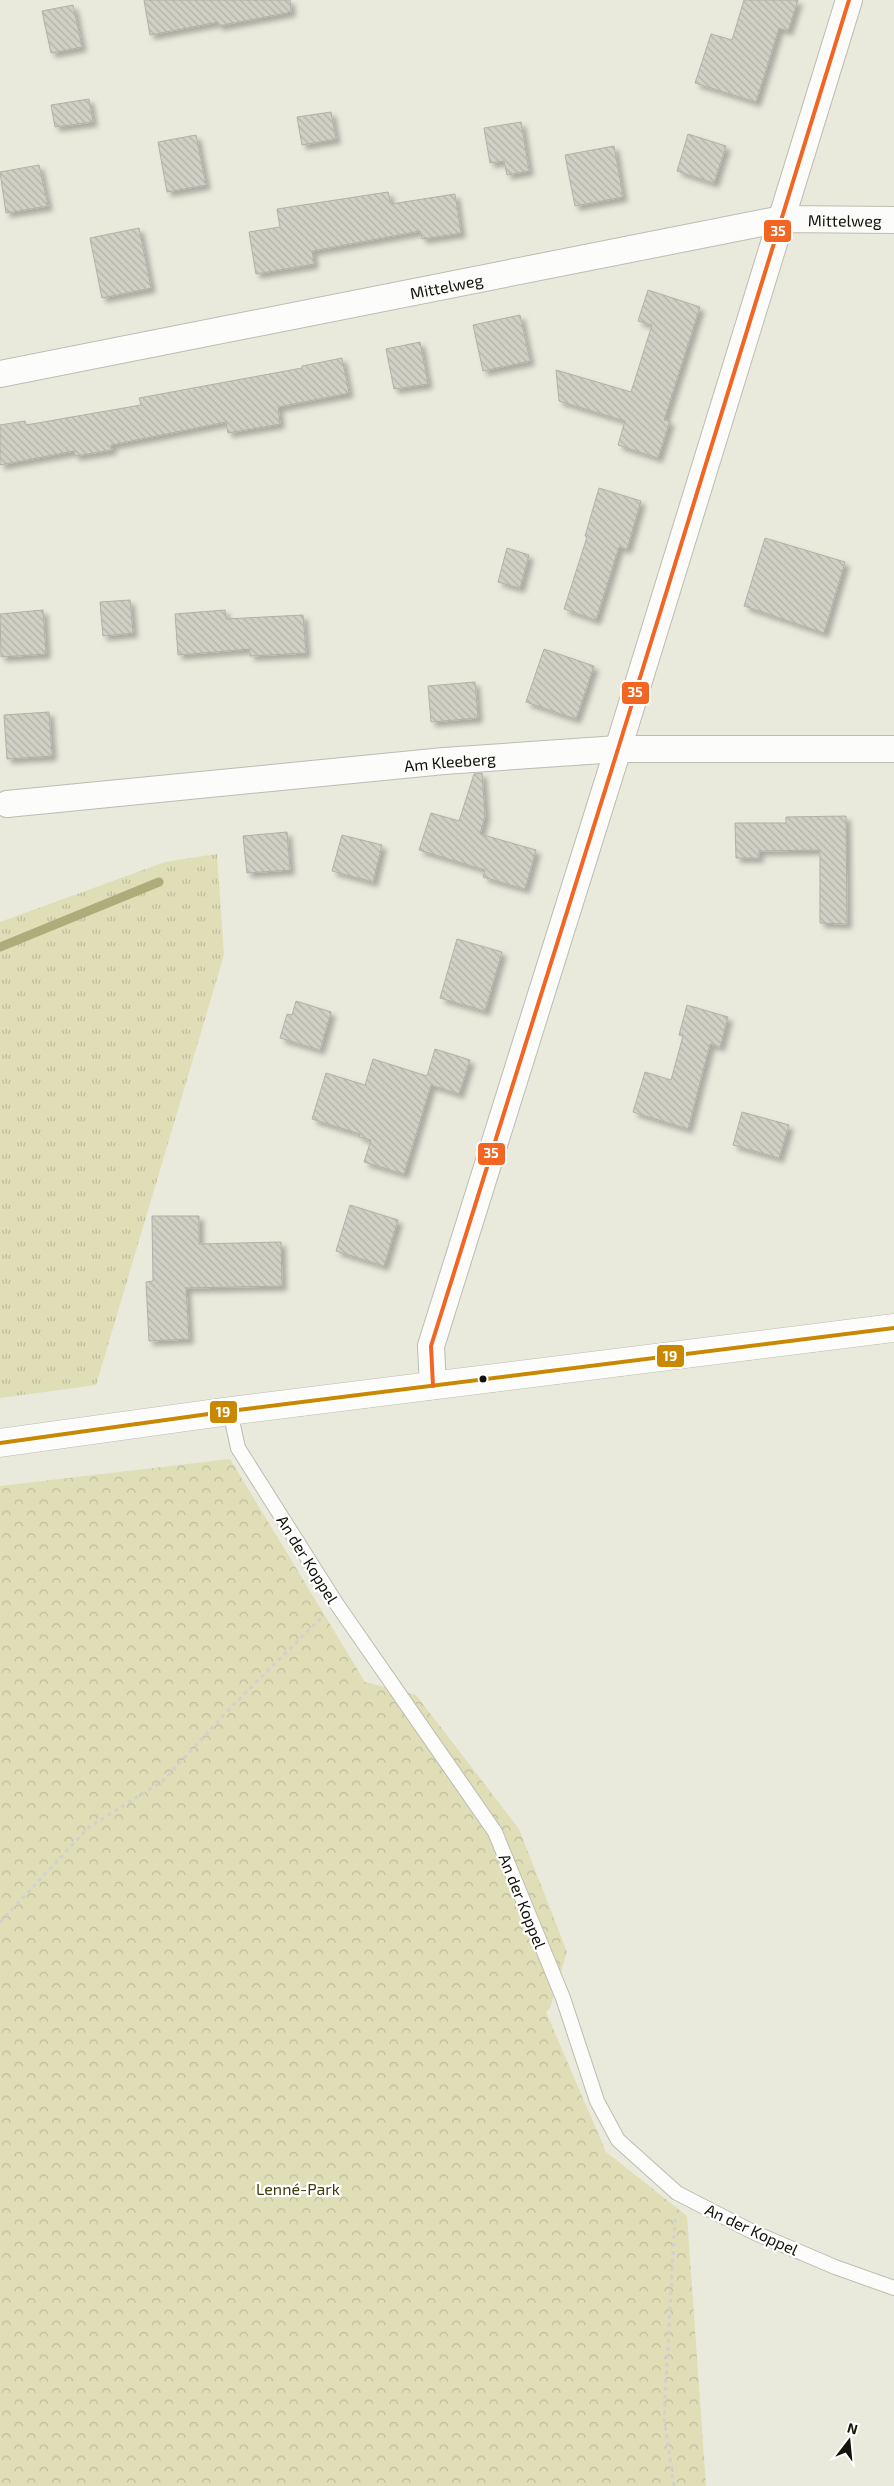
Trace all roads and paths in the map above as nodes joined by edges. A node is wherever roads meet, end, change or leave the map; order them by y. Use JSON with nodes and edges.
{"nodes":[{"id":1,"x":849,"y":0,"type":"edge"},
{"id":2,"x":782,"y":219,"type":"junction"},
{"id":3,"x":894,"y":220,"type":"edge"},
{"id":4,"x":0,"y":374,"type":"edge"},
{"id":5,"x":618,"y":749,"type":"junction"},
{"id":6,"x":894,"y":749,"type":"edge"},
{"id":7,"x":7,"y":804,"type":"dead end"},
{"id":8,"x":894,"y":1328,"type":"edge"},
{"id":9,"x":433,"y":1386,"type":"junction"},
{"id":10,"x":230,"y":1411,"type":"junction"},
{"id":11,"x":0,"y":1443,"type":"edge"},
{"id":12,"x":336,"y":1604,"type":"junction"},
{"id":13,"x":0,"y":1922,"type":"edge"},
{"id":14,"x":677,"y":2193,"type":"junction"},
{"id":15,"x":894,"y":2288,"type":"edge"},
{"id":16,"x":674,"y":2486,"type":"edge"}],
"edges":[{"from":1,"to":2,"type":"street"},
{"from":2,"to":3,"type":"street","name":"Mittelweg"},
{"from":2,"to":4,"type":"street","name":"Mittelweg"},
{"from":2,"to":5,"type":"street"},
{"from":5,"to":6,"type":"street","name":"Am Kleeberg"},
{"from":5,"to":7,"type":"street","name":"Am Kleeberg"},
{"from":5,"to":9,"type":"street"},
{"from":8,"to":9,"type":"main road"},
{"from":9,"to":10,"type":"main road"},
{"from":10,"to":11,"type":"main road"},
{"from":10,"to":12,"type":"lane","name":"An der Koppel"},
{"from":12,"to":13,"type":"path"},
{"from":12,"to":14,"type":"lane","name":"An der Koppel"},
{"from":14,"to":15,"type":"lane","name":"An der Koppel"},
{"from":14,"to":16,"type":"path"}]}
